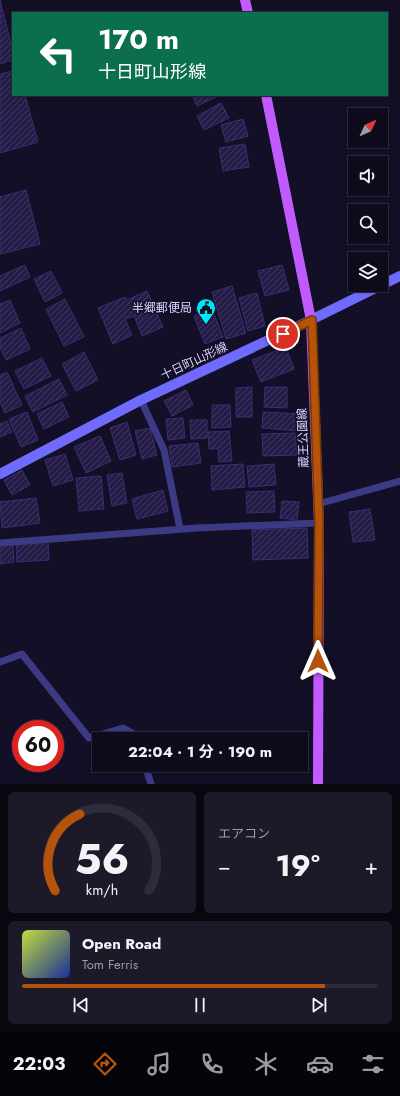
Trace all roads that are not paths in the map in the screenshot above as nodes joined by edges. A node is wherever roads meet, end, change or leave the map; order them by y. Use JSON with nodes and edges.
{"nodes":[{"id":1,"x":245,"y":0,"type":"edge"},
{"id":2,"x":248,"y":12,"type":"edge"},
{"id":3,"x":266,"y":96,"type":"edge"},
{"id":4,"x":400,"y":276,"type":"edge"},
{"id":5,"x":312,"y":320,"type":"junction"},
{"id":6,"x":141,"y":400,"type":"junction"},
{"id":7,"x":0,"y":474,"type":"edge"},
{"id":8,"x":400,"y":481,"type":"edge"},
{"id":9,"x":318,"y":504,"type":"junction"},
{"id":10,"x":319,"y":523,"type":"junction"},
{"id":11,"x":180,"y":529,"type":"junction"},
{"id":12,"x":0,"y":542,"type":"edge"},
{"id":13,"x":0,"y":662,"type":"edge"},
{"id":14,"x":109,"y":732,"type":"edge"},
{"id":15,"x":130,"y":732,"type":"edge"},
{"id":16,"x":92,"y":737,"type":"edge"},
{"id":17,"x":147,"y":772,"type":"edge"},
{"id":18,"x":151,"y":784,"type":"edge"},
{"id":19,"x":318,"y":784,"type":"edge"}],
"edges":[{"from":1,"to":2,"type":"main road"},
{"from":3,"to":5,"type":"main road","name":"蔵王公園線"},
{"from":4,"to":5,"type":"main road","name":"十日町山形線"},
{"from":5,"to":6,"type":"main road","name":"十日町山形線"},
{"from":5,"to":9,"type":"main road","name":"蔵王公園線"},
{"from":6,"to":7,"type":"main road","name":"十日町山形線"},
{"from":6,"to":11,"type":"lane"},
{"from":8,"to":9,"type":"lane"},
{"from":9,"to":10,"type":"main road","name":"蔵王公園線"},
{"from":10,"to":11,"type":"lane"},
{"from":10,"to":19,"type":"main road","name":"蔵王公園線"},
{"from":11,"to":12,"type":"lane"},
{"from":13,"to":16,"type":"lane"},
{"from":14,"to":15,"type":"lane"},
{"from":17,"to":18,"type":"lane"}]}
